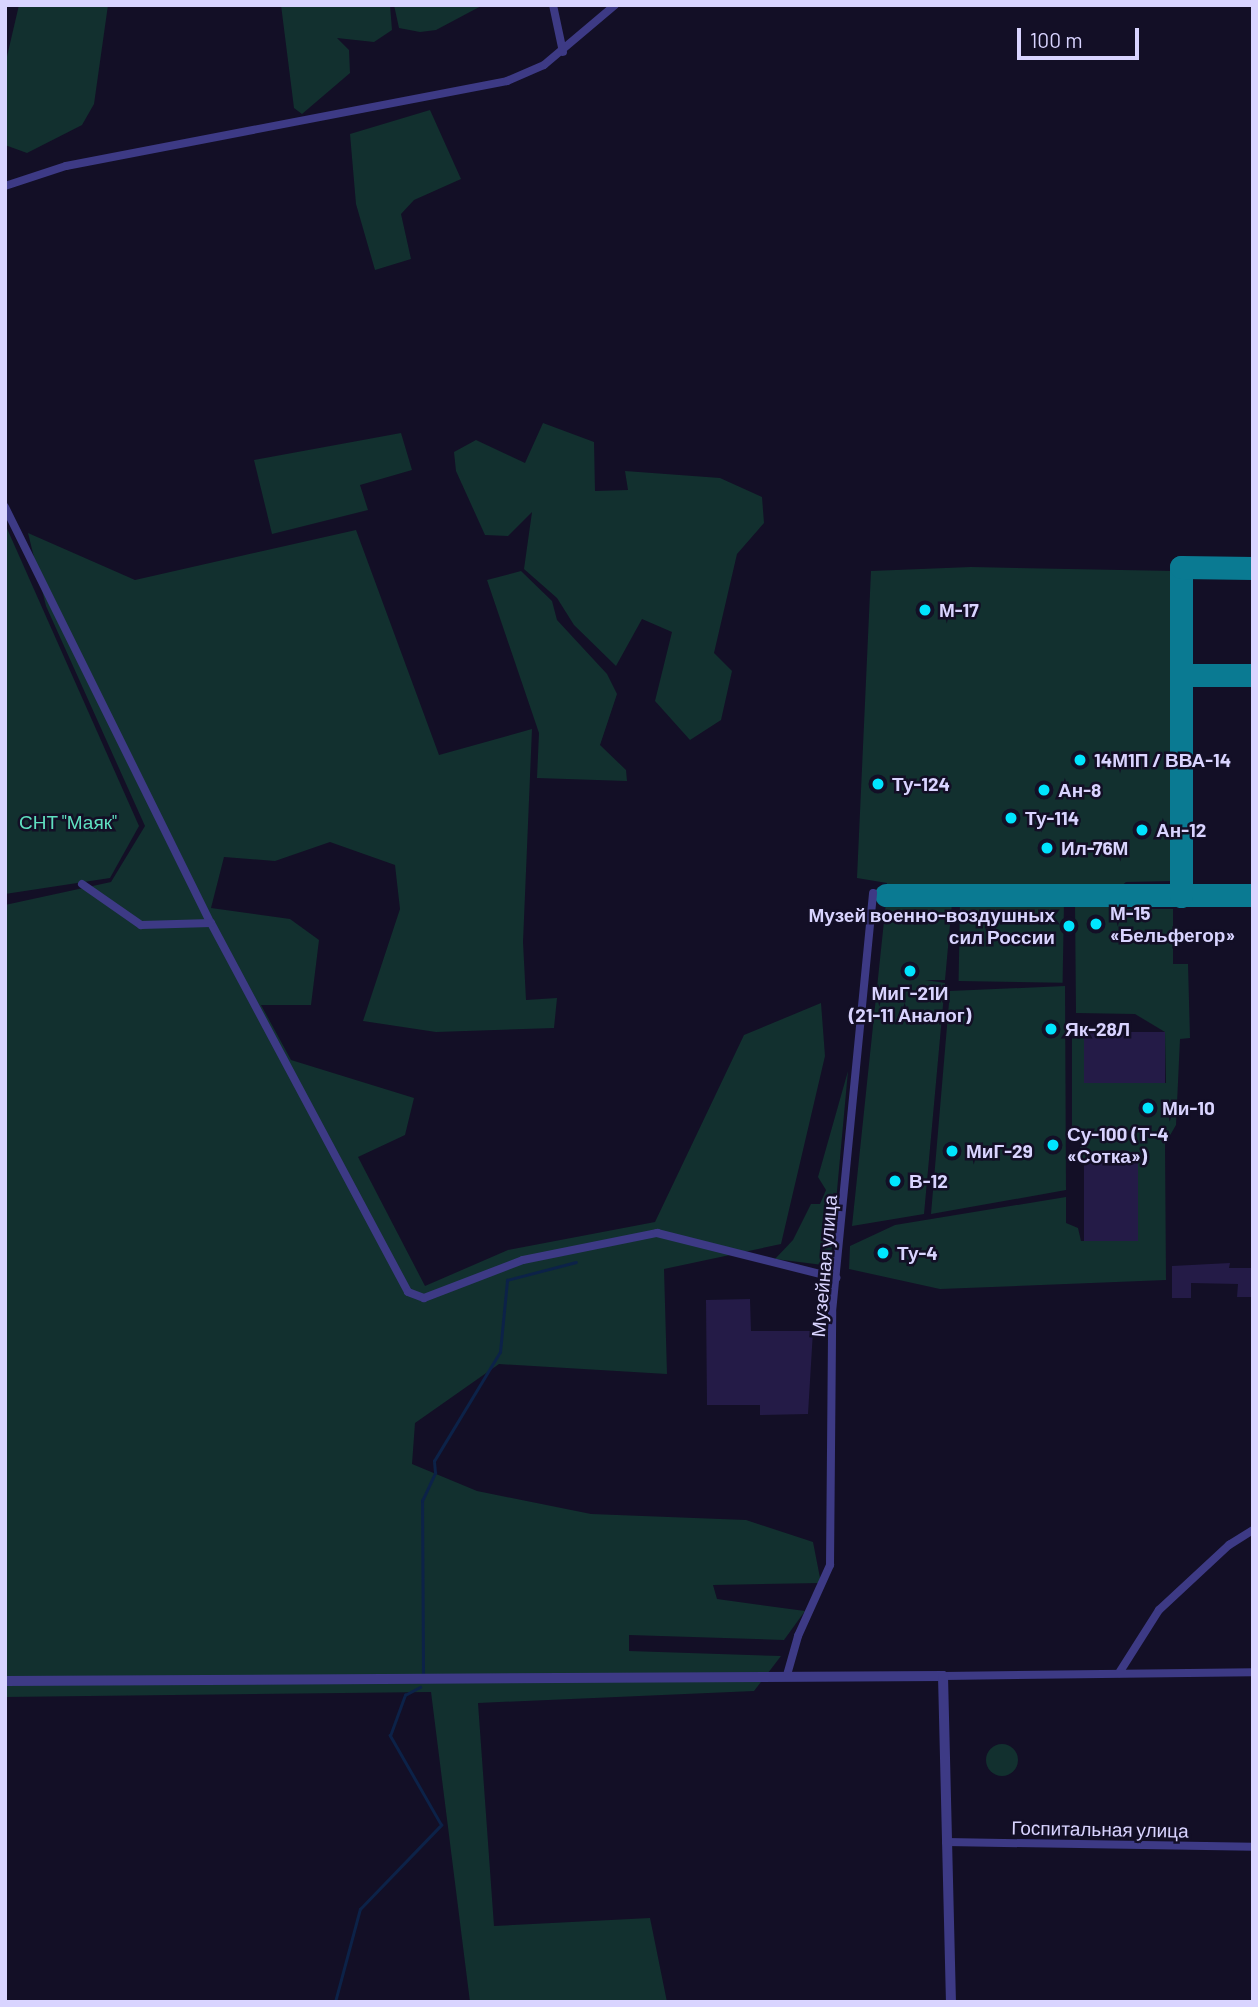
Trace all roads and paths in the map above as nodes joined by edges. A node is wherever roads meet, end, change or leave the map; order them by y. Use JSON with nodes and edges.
{"nodes":[{"id":1,"x":553,"y":5,"type":"edge"},
{"id":2,"x":615,"y":5,"type":"edge"},
{"id":3,"x":563,"y":52,"type":"junction"},
{"id":4,"x":5,"y":186,"type":"edge"},
{"id":5,"x":5,"y":507,"type":"edge"},
{"id":6,"x":82,"y":884,"type":"dead end"},
{"id":7,"x":873,"y":894,"type":"dead end"},
{"id":8,"x":211,"y":923,"type":"junction"},
{"id":9,"x":836,"y":1278,"type":"junction"},
{"id":10,"x":1253,"y":1530,"type":"edge"},
{"id":11,"x":1253,"y":1672,"type":"edge"},
{"id":12,"x":1119,"y":1673,"type":"junction"},
{"id":13,"x":788,"y":1675,"type":"junction"},
{"id":14,"x":943,"y":1676,"type":"junction"},
{"id":15,"x":5,"y":1681,"type":"edge"},
{"id":16,"x":946,"y":1842,"type":"junction"},
{"id":17,"x":1253,"y":1847,"type":"edge"},
{"id":18,"x":951,"y":2002,"type":"edge"}],
"edges":[{"from":1,"to":3,"type":"street"},
{"from":2,"to":3,"type":"street"},
{"from":3,"to":4,"type":"street"},
{"from":5,"to":8,"type":"street"},
{"from":6,"to":8,"type":"street"},
{"from":7,"to":9,"type":"street","name":"Музейная улица"},
{"from":8,"to":9,"type":"street"},
{"from":9,"to":13,"type":"street","name":"Музейная улица"},
{"from":10,"to":12,"type":"street"},
{"from":11,"to":12,"type":"street"},
{"from":12,"to":14,"type":"street"},
{"from":13,"to":14,"type":"street"},
{"from":13,"to":15,"type":"street"},
{"from":14,"to":16,"type":"street"},
{"from":16,"to":17,"type":"street","name":"Госпитальная улица"},
{"from":16,"to":18,"type":"street"}]}
